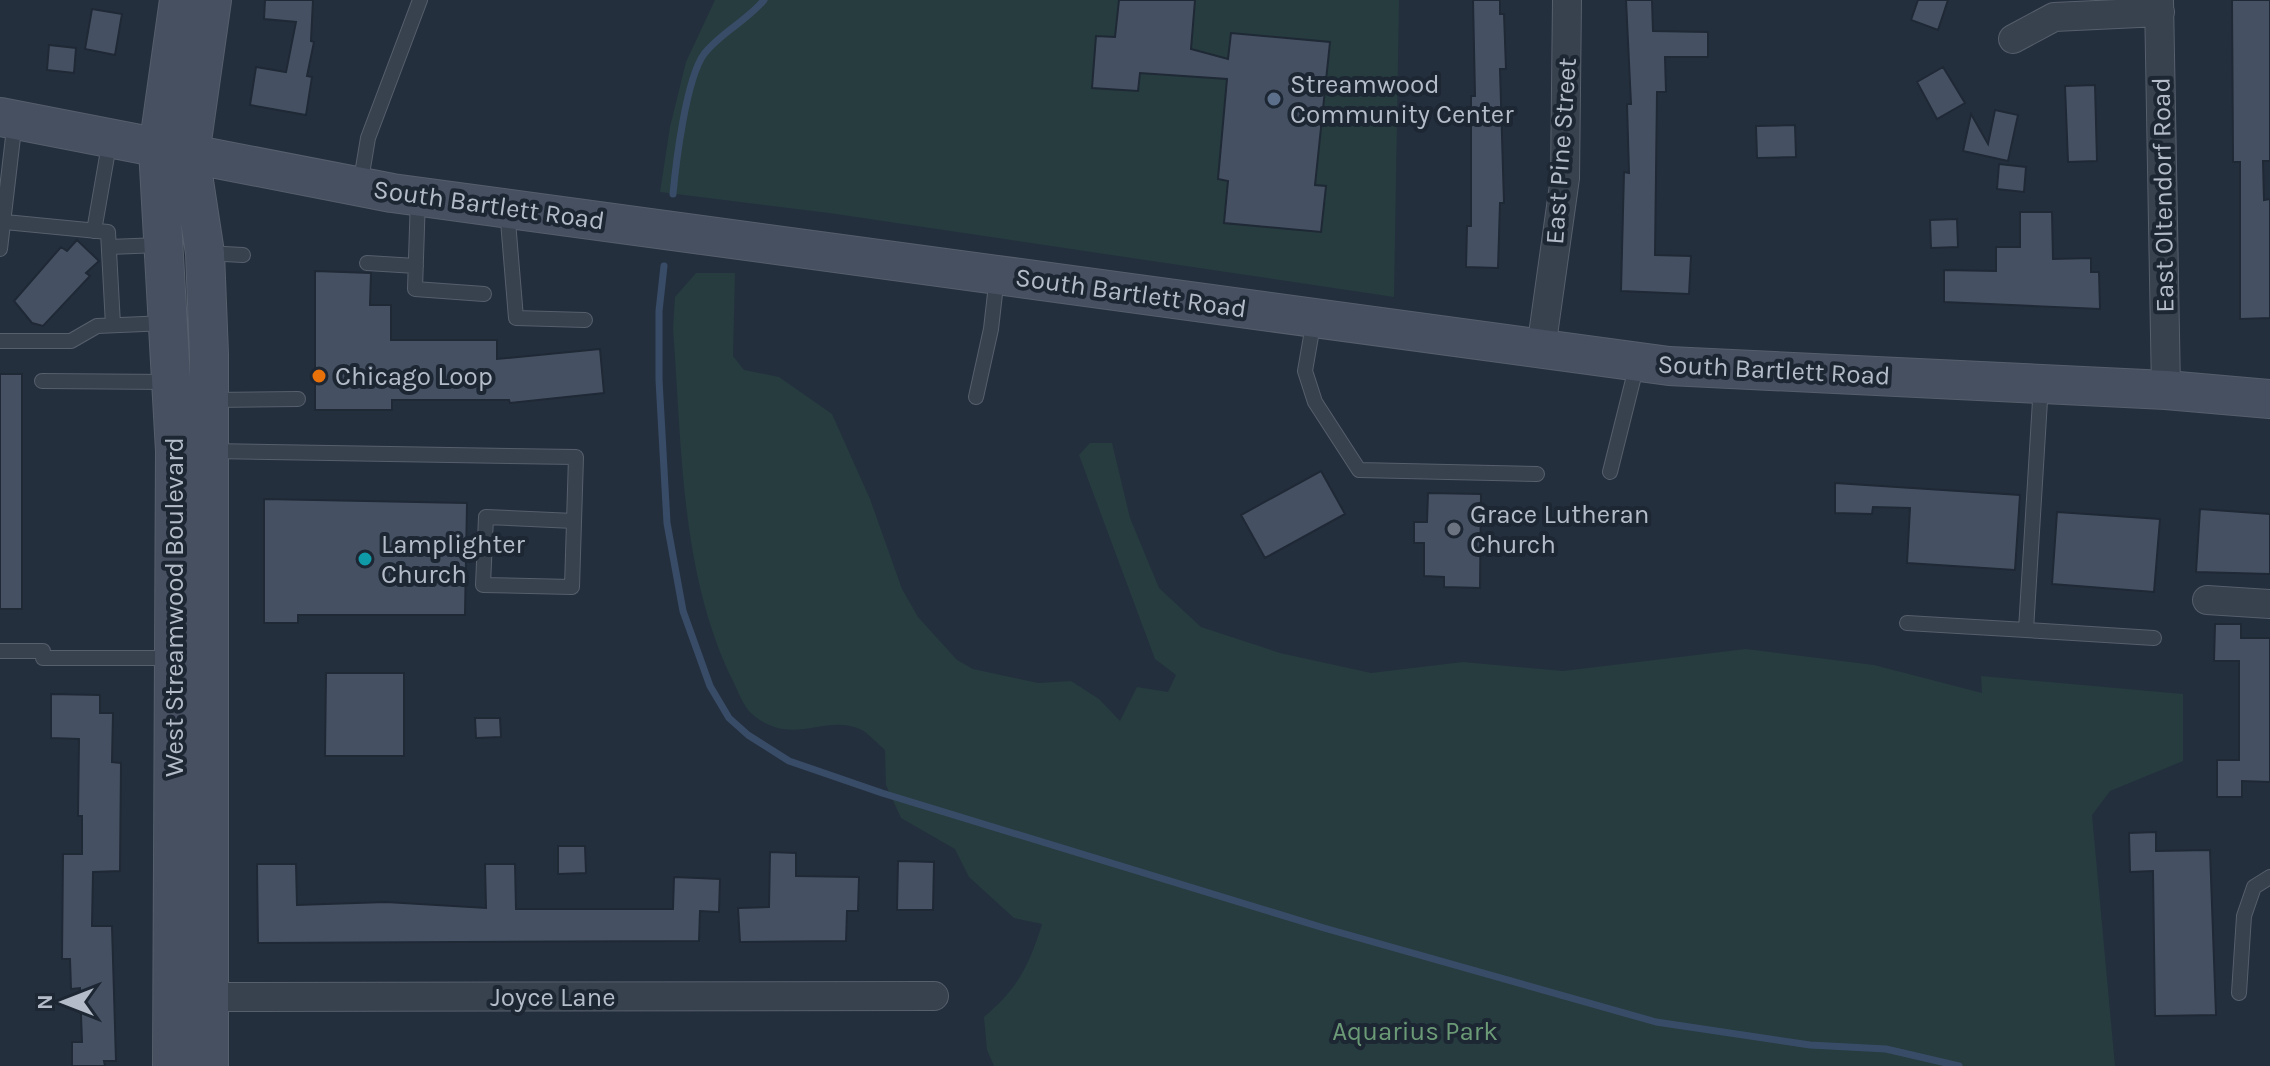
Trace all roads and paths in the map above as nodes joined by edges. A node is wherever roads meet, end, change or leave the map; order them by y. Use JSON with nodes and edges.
{"nodes":[{"id":1,"x":179,"y":0,"type":"edge"},
{"id":2,"x":212,"y":0,"type":"edge"},
{"id":3,"x":420,"y":0,"type":"edge"},
{"id":4,"x":1567,"y":0,"type":"edge"},
{"id":5,"x":2160,"y":6,"type":"edge"},
{"id":6,"x":2013,"y":39,"type":"dead end"},
{"id":7,"x":8,"y":118,"type":"edge"},
{"id":8,"x":110,"y":139,"type":"junction"},
{"id":9,"x":174,"y":152,"type":"junction"},
{"id":10,"x":360,"y":187,"type":"junction"},
{"id":11,"x":418,"y":196,"type":"junction"},
{"id":12,"x":507,"y":208,"type":"junction"},
{"id":13,"x":5,"y":222,"type":"junction"},
{"id":14,"x":94,"y":231,"type":"junction"},
{"id":15,"x":164,"y":245,"type":"junction"},
{"id":16,"x":109,"y":247,"type":"junction"},
{"id":17,"x":0,"y":249,"type":"edge"},
{"id":18,"x":205,"y":253,"type":"junction"},
{"id":19,"x":243,"y":255,"type":"dead end"},
{"id":20,"x":367,"y":263,"type":"dead end"},
{"id":21,"x":416,"y":266,"type":"junction"},
{"id":22,"x":997,"y":275,"type":"junction"},
{"id":23,"x":484,"y":294,"type":"dead end"},
{"id":24,"x":1314,"y":318,"type":"junction"},
{"id":25,"x":585,"y":320,"type":"dead end"},
{"id":26,"x":169,"y":323,"type":"junction"},
{"id":27,"x":113,"y":325,"type":"junction"},
{"id":28,"x":0,"y":341,"type":"edge"},
{"id":29,"x":1541,"y":349,"type":"junction"},
{"id":30,"x":1637,"y":362,"type":"junction"},
{"id":31,"x":42,"y":381,"type":"dead end"},
{"id":32,"x":2041,"y":384,"type":"junction"},
{"id":33,"x":2166,"y":390,"type":"junction"},
{"id":34,"x":188,"y":397,"type":"junction"},
{"id":35,"x":976,"y":397,"type":"dead end"},
{"id":36,"x":298,"y":399,"type":"dead end"},
{"id":37,"x":2270,"y":399,"type":"edge"},
{"id":38,"x":192,"y":451,"type":"junction"},
{"id":39,"x":1610,"y":472,"type":"dead end"},
{"id":40,"x":1537,"y":474,"type":"dead end"},
{"id":41,"x":574,"y":521,"type":"junction"},
{"id":42,"x":2207,"y":600,"type":"dead end"},
{"id":43,"x":2270,"y":604,"type":"edge"},
{"id":44,"x":1907,"y":623,"type":"dead end"},
{"id":45,"x":2026,"y":630,"type":"junction"},
{"id":46,"x":2154,"y":638,"type":"dead end"},
{"id":47,"x":211,"y":644,"type":"junction"},
{"id":48,"x":0,"y":651,"type":"edge"},
{"id":49,"x":176,"y":659,"type":"junction"},
{"id":50,"x":2270,"y":877,"type":"edge"},
{"id":51,"x":2239,"y":993,"type":"dead end"},
{"id":52,"x":934,"y":996,"type":"dead end"},
{"id":53,"x":190,"y":997,"type":"junction"},
{"id":54,"x":172,"y":1066,"type":"edge"},
{"id":55,"x":209,"y":1066,"type":"edge"}],
"edges":[{"from":1,"to":9,"type":"main road"},
{"from":2,"to":9,"type":"main road"},
{"from":3,"to":10,"type":"lane"},
{"from":4,"to":29,"type":"street","name":"East Pine Street"},
{"from":5,"to":6,"type":"street"},
{"from":5,"to":33,"type":"street","name":"East Oltendorf Road"},
{"from":7,"to":8,"type":"main road","name":"South Bartlett Road"},
{"from":7,"to":13,"type":"lane"},
{"from":8,"to":9,"type":"main road","name":"South Bartlett Road"},
{"from":8,"to":14,"type":"lane"},
{"from":9,"to":10,"type":"main road","name":"South Bartlett Road"},
{"from":9,"to":15,"type":"main road","name":"West Streamwood Boulevard"},
{"from":9,"to":18,"type":"main road","name":"West Streamwood Boulevard"},
{"from":10,"to":11,"type":"main road","name":"South Bartlett Road"},
{"from":11,"to":12,"type":"main road","name":"South Bartlett Road"},
{"from":11,"to":21,"type":"lane"},
{"from":12,"to":22,"type":"main road","name":"South Bartlett Road"},
{"from":12,"to":25,"type":"lane"},
{"from":13,"to":14,"type":"lane"},
{"from":13,"to":17,"type":"lane"},
{"from":14,"to":16,"type":"lane"},
{"from":15,"to":16,"type":"lane"},
{"from":15,"to":26,"type":"main road","name":"West Streamwood Boulevard"},
{"from":16,"to":27,"type":"lane"},
{"from":18,"to":19,"type":"lane"},
{"from":18,"to":34,"type":"main road","name":"West Streamwood Boulevard"},
{"from":20,"to":21,"type":"lane"},
{"from":21,"to":23,"type":"lane"},
{"from":22,"to":24,"type":"main road","name":"South Bartlett Road"},
{"from":22,"to":35,"type":"lane"},
{"from":24,"to":29,"type":"main road","name":"South Bartlett Road"},
{"from":24,"to":40,"type":"lane"},
{"from":26,"to":27,"type":"lane"},
{"from":26,"to":34,"type":"main road","name":"West Streamwood Boulevard"},
{"from":27,"to":28,"type":"lane"},
{"from":29,"to":30,"type":"main road","name":"South Bartlett Road"},
{"from":30,"to":32,"type":"main road","name":"South Bartlett Road"},
{"from":30,"to":39,"type":"lane"},
{"from":31,"to":34,"type":"lane"},
{"from":32,"to":33,"type":"main road","name":"South Bartlett Road"},
{"from":32,"to":45,"type":"lane"},
{"from":33,"to":37,"type":"main road","name":"South Bartlett Road"},
{"from":34,"to":36,"type":"lane"},
{"from":34,"to":38,"type":"main road","name":"West Streamwood Boulevard"},
{"from":38,"to":41,"type":"lane"},
{"from":38,"to":47,"type":"main road","name":"West Streamwood Boulevard"},
{"from":38,"to":49,"type":"main road","name":"West Streamwood Boulevard"},
{"from":41,"to":41,"type":"lane"},
{"from":42,"to":43,"type":"street"},
{"from":44,"to":45,"type":"lane"},
{"from":45,"to":46,"type":"lane"},
{"from":47,"to":49,"type":"lane"},
{"from":47,"to":53,"type":"main road","name":"West Streamwood Boulevard"},
{"from":48,"to":49,"type":"lane"},
{"from":49,"to":53,"type":"main road","name":"West Streamwood Boulevard"},
{"from":50,"to":51,"type":"lane"},
{"from":52,"to":53,"type":"street","name":"Joyce Lane"},
{"from":53,"to":54,"type":"main road","name":"West Streamwood Boulevard"},
{"from":53,"to":55,"type":"main road","name":"West Streamwood Boulevard"}]}
